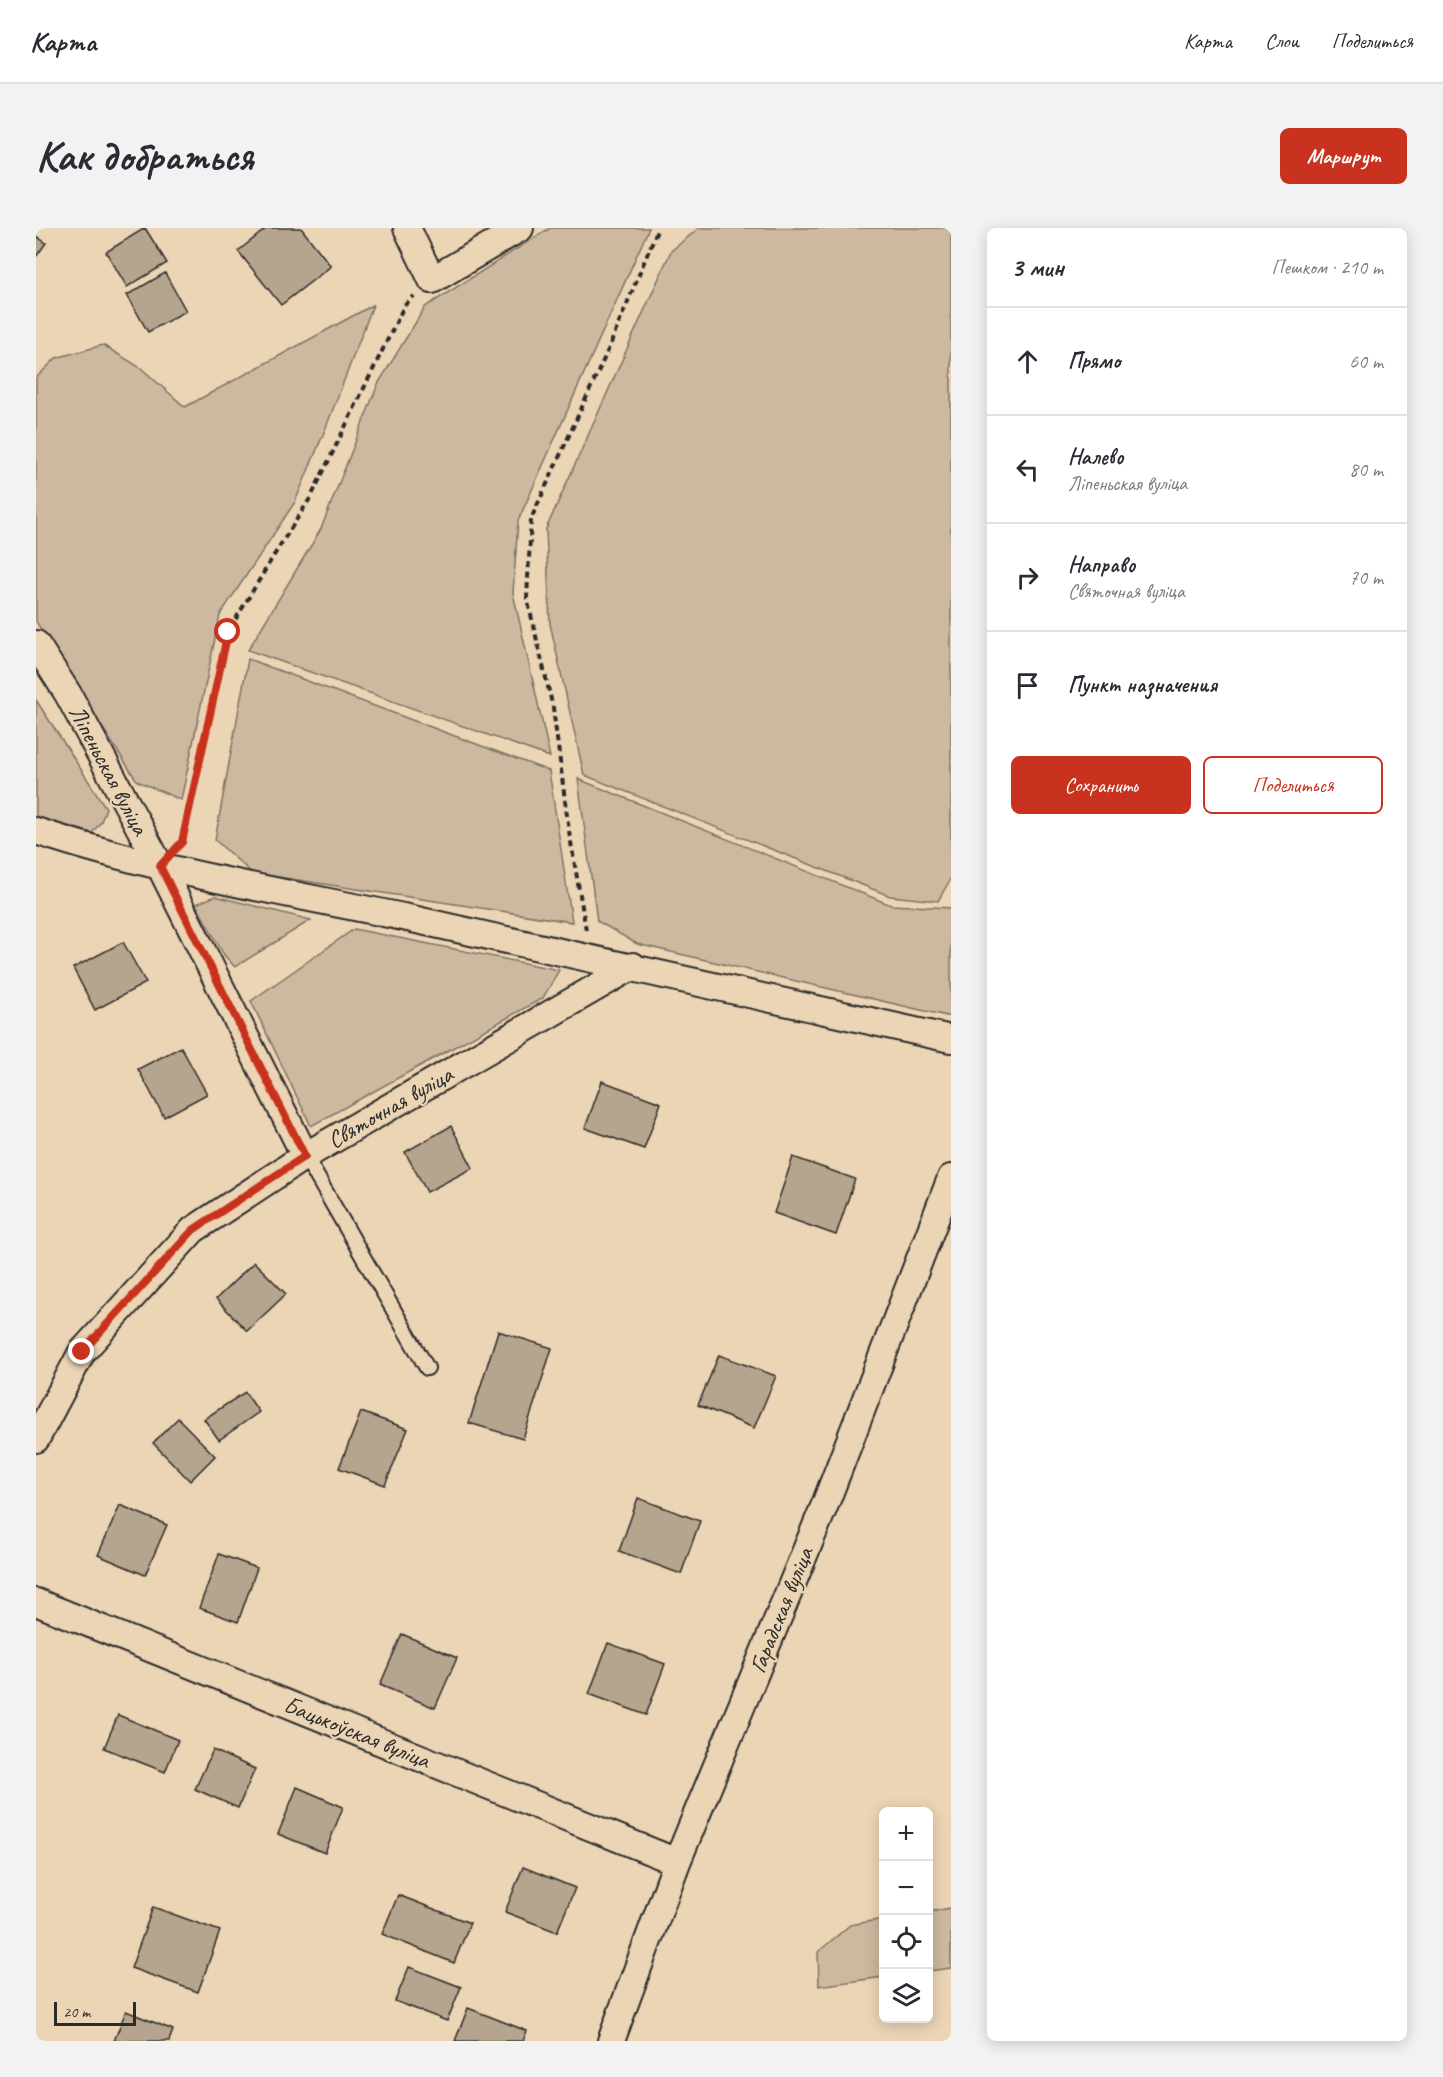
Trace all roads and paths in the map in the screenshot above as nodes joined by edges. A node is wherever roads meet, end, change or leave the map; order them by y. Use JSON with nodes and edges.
{"nodes":[{"id":1,"x":407,"y":228,"type":"edge"},
{"id":2,"x":520,"y":228,"type":"edge"},
{"id":3,"x":658,"y":228,"type":"edge"},
{"id":4,"x":432,"y":280,"type":"junction"},
{"id":5,"x":36,"y":644,"type":"edge"},
{"id":6,"x":36,"y":831,"type":"edge"},
{"id":7,"x":160,"y":866,"type":"junction"},
{"id":8,"x":590,"y":957,"type":"junction"},
{"id":9,"x":633,"y":966,"type":"junction"},
{"id":10,"x":951,"y":1039,"type":"edge"},
{"id":11,"x":305,"y":1156,"type":"junction"},
{"id":12,"x":951,"y":1178,"type":"edge"},
{"id":13,"x":427,"y":1368,"type":"dead end"},
{"id":14,"x":36,"y":1439,"type":"edge"},
{"id":15,"x":36,"y":1602,"type":"edge"},
{"id":16,"x":677,"y":1862,"type":"junction"},
{"id":17,"x":611,"y":2041,"type":"edge"}],
"edges":[{"from":1,"to":4,"type":"street"},
{"from":2,"to":4,"type":"street"},
{"from":3,"to":8,"type":"path"},
{"from":4,"to":7,"type":"path"},
{"from":5,"to":7,"type":"street","name":"Ліпеньская вуліца"},
{"from":6,"to":7,"type":"street"},
{"from":7,"to":8,"type":"street"},
{"from":7,"to":11,"type":"street","name":"Ліпеньская вуліца"},
{"from":8,"to":9,"type":"street"},
{"from":9,"to":10,"type":"street"},
{"from":9,"to":11,"type":"street","name":"Святочная вуліца"},
{"from":11,"to":13,"type":"lane"},
{"from":11,"to":14,"type":"street","name":"Святочная вуліца"},
{"from":12,"to":16,"type":"street","name":"Гарадская вуліца"},
{"from":15,"to":16,"type":"street","name":"Бацькоўская вуліца"},
{"from":16,"to":17,"type":"street","name":"Гарадская вуліца"}]}
